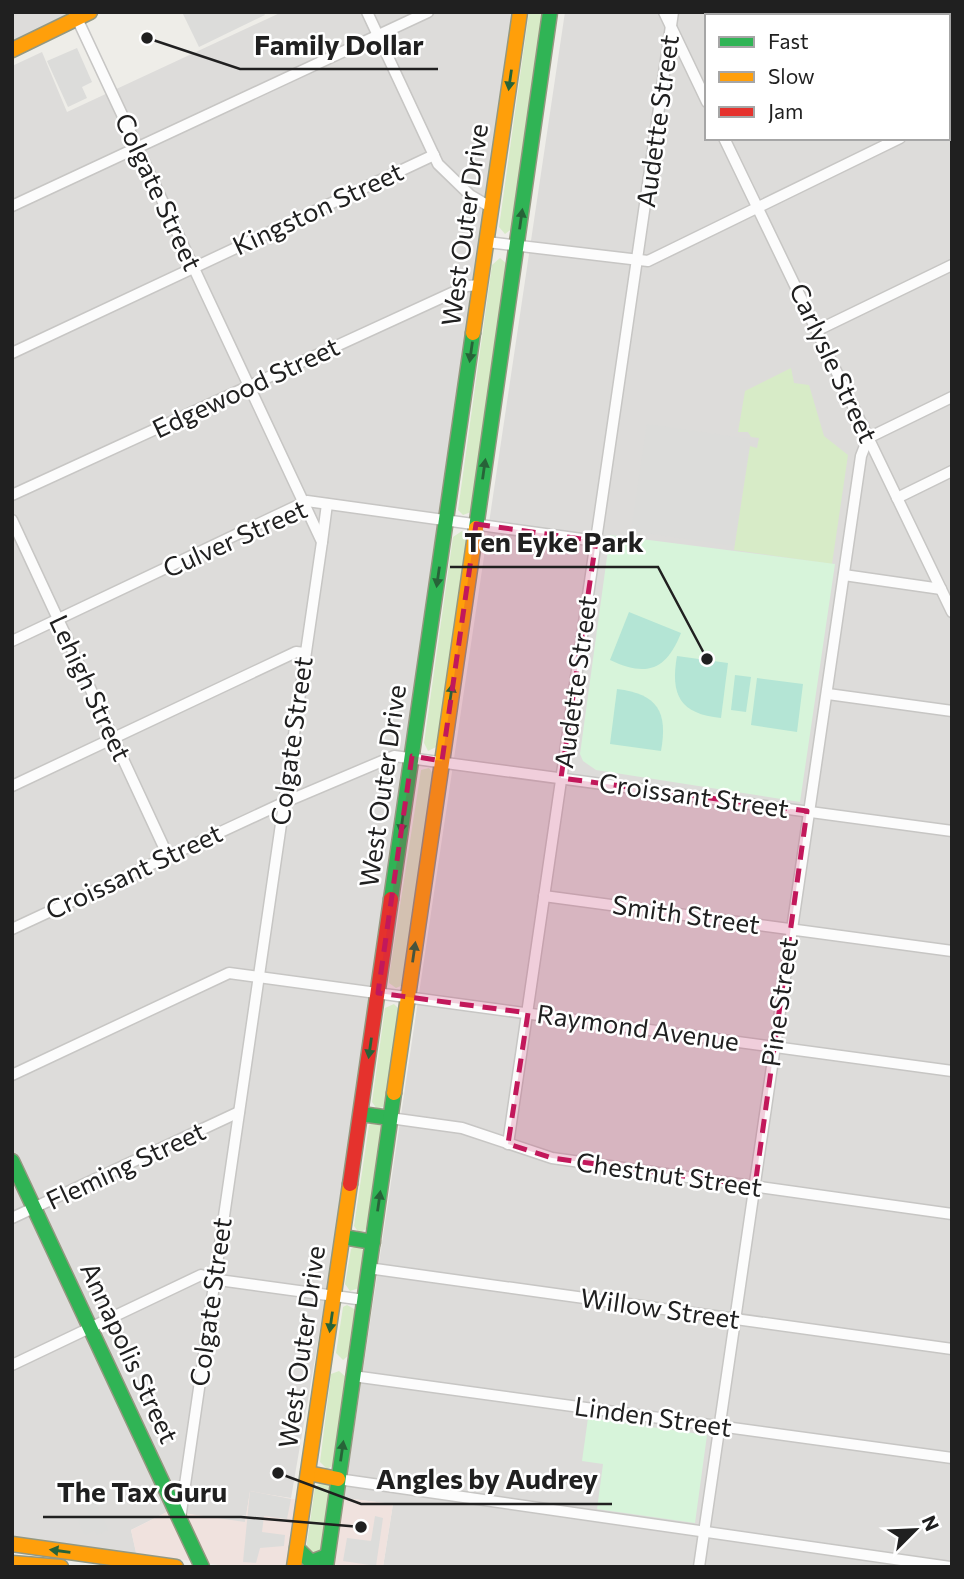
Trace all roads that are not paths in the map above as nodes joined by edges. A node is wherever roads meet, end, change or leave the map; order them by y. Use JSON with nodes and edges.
{"nodes":[{"id":1,"x":367,"y":12,"type":"edge"},
{"id":2,"x":428,"y":12,"type":"edge"},
{"id":3,"x":520,"y":12,"type":"edge"},
{"id":4,"x":550,"y":12,"type":"edge"},
{"id":5,"x":664,"y":12,"type":"edge"},
{"id":6,"x":673,"y":12,"type":"edge"},
{"id":7,"x":80,"y":14,"type":"edge"},
{"id":8,"x":671,"y":28,"type":"junction"},
{"id":9,"x":377,"y":36,"type":"junction"},
{"id":10,"x":12,"y":50,"type":"edge"},
{"id":11,"x":705,"y":98,"type":"edge"},
{"id":12,"x":725,"y":140,"type":"edge"},
{"id":13,"x":896,"y":140,"type":"edge"},
{"id":14,"x":137,"y":147,"type":"junction"},
{"id":15,"x":434,"y":155,"type":"junction"},
{"id":16,"x":12,"y":206,"type":"edge"},
{"id":17,"x":758,"y":207,"type":"junction"},
{"id":18,"x":492,"y":208,"type":"junction"},
{"id":19,"x":487,"y":242,"type":"junction"},
{"id":20,"x":517,"y":244,"type":"junction"},
{"id":21,"x":638,"y":261,"type":"junction"},
{"id":22,"x":952,"y":265,"type":"edge"},
{"id":23,"x":192,"y":267,"type":"junction"},
{"id":24,"x":481,"y":285,"type":"junction"},
{"id":25,"x":818,"y":330,"type":"junction"},
{"id":26,"x":12,"y":353,"type":"edge"},
{"id":27,"x":247,"y":387,"type":"junction"},
{"id":28,"x":952,"y":397,"type":"edge"},
{"id":29,"x":868,"y":438,"type":"junction"},
{"id":30,"x":952,"y":471,"type":"edge"},
{"id":31,"x":12,"y":495,"type":"edge"},
{"id":32,"x":897,"y":498,"type":"junction"},
{"id":33,"x":304,"y":503,"type":"junction"},
{"id":34,"x":327,"y":504,"type":"junction"},
{"id":35,"x":12,"y":520,"type":"edge"},
{"id":36,"x":447,"y":520,"type":"junction"},
{"id":37,"x":476,"y":524,"type":"junction"},
{"id":38,"x":596,"y":541,"type":"junction"},
{"id":39,"x":321,"y":542,"type":"junction"},
{"id":40,"x":844,"y":575,"type":"junction"},
{"id":41,"x":945,"y":593,"type":"edge"},
{"id":42,"x":952,"y":612,"type":"edge"},
{"id":43,"x":60,"y":619,"type":"junction"},
{"id":44,"x":12,"y":641,"type":"edge"},
{"id":45,"x":305,"y":653,"type":"junction"},
{"id":46,"x":828,"y":694,"type":"junction"},
{"id":47,"x":952,"y":711,"type":"edge"},
{"id":48,"x":113,"y":739,"type":"junction"},
{"id":49,"x":412,"y":756,"type":"junction"},
{"id":50,"x":442,"y":761,"type":"junction"},
{"id":51,"x":562,"y":778,"type":"junction"},
{"id":52,"x":12,"y":786,"type":"edge"},
{"id":53,"x":283,"y":803,"type":"junction"},
{"id":54,"x":807,"y":811,"type":"junction"},
{"id":55,"x":952,"y":831,"type":"edge"},
{"id":56,"x":168,"y":856,"type":"junction"},
{"id":57,"x":544,"y":896,"type":"junction"},
{"id":58,"x":12,"y":929,"type":"edge"},
{"id":59,"x":790,"y":929,"type":"junction"},
{"id":60,"x":952,"y":951,"type":"edge"},
{"id":61,"x":258,"y":976,"type":"junction"},
{"id":62,"x":378,"y":993,"type":"junction"},
{"id":63,"x":407,"y":997,"type":"junction"},
{"id":64,"x":527,"y":1013,"type":"junction"},
{"id":65,"x":773,"y":1047,"type":"junction"},
{"id":66,"x":952,"y":1071,"type":"edge"},
{"id":67,"x":12,"y":1075,"type":"edge"},
{"id":68,"x":239,"y":1112,"type":"junction"},
{"id":69,"x":361,"y":1114,"type":"junction"},
{"id":70,"x":390,"y":1118,"type":"junction"},
{"id":71,"x":508,"y":1143,"type":"junction"},
{"id":72,"x":12,"y":1161,"type":"edge"},
{"id":73,"x":755,"y":1186,"type":"junction"},
{"id":74,"x":34,"y":1209,"type":"junction"},
{"id":75,"x":952,"y":1214,"type":"edge"},
{"id":76,"x":12,"y":1218,"type":"edge"},
{"id":77,"x":343,"y":1237,"type":"junction"},
{"id":78,"x":373,"y":1242,"type":"junction"},
{"id":79,"x":369,"y":1268,"type":"junction"},
{"id":80,"x":215,"y":1278,"type":"junction"},
{"id":81,"x":335,"y":1296,"type":"junction"},
{"id":82,"x":364,"y":1300,"type":"junction"},
{"id":83,"x":733,"y":1319,"type":"junction"},
{"id":84,"x":90,"y":1327,"type":"junction"},
{"id":85,"x":952,"y":1349,"type":"edge"},
{"id":86,"x":12,"y":1364,"type":"edge"},
{"id":87,"x":353,"y":1376,"type":"junction"},
{"id":88,"x":718,"y":1425,"type":"junction"},
{"id":89,"x":952,"y":1458,"type":"edge"},
{"id":90,"x":308,"y":1473,"type":"junction"},
{"id":91,"x":338,"y":1479,"type":"junction"},
{"id":92,"x":180,"y":1519,"type":"junction"},
{"id":93,"x":703,"y":1532,"type":"junction"},
{"id":94,"x":12,"y":1544,"type":"edge"},
{"id":95,"x":297,"y":1548,"type":"junction"},
{"id":96,"x":327,"y":1561,"type":"edge"},
{"id":97,"x":12,"y":1563,"type":"edge"},
{"id":98,"x":61,"y":1567,"type":"edge"},
{"id":99,"x":176,"y":1567,"type":"edge"},
{"id":100,"x":202,"y":1567,"type":"edge"},
{"id":101,"x":295,"y":1567,"type":"edge"},
{"id":102,"x":699,"y":1567,"type":"edge"},
{"id":103,"x":950,"y":1567,"type":"edge"}],
"edges":[{"from":1,"to":9,"type":"street"},
{"from":2,"to":9,"type":"street"},
{"from":3,"to":18,"type":"main road","name":"West Outer Drive","one_way":true},
{"from":20,"to":4,"type":"main road","name":"West Outer Drive","one_way":true},
{"from":5,"to":8,"type":"street"},
{"from":6,"to":8,"type":"street","name":"Audette Street"},
{"from":7,"to":10,"type":"main road"},
{"from":7,"to":14,"type":"street","name":"Colgate Street"},
{"from":8,"to":11,"type":"street"},
{"from":8,"to":21,"type":"street","name":"Audette Street"},
{"from":9,"to":14,"type":"street"},
{"from":9,"to":15,"type":"street"},
{"from":12,"to":17,"type":"street","name":"Carlysle Street"},
{"from":13,"to":17,"type":"street"},
{"from":14,"to":16,"type":"street"},
{"from":14,"to":23,"type":"street","name":"Colgate Street"},
{"from":15,"to":18,"type":"street"},
{"from":15,"to":23,"type":"street","name":"Kingston Street"},
{"from":17,"to":21,"type":"street"},
{"from":17,"to":25,"type":"street","name":"Carlysle Street"},
{"from":18,"to":19,"type":"main road","name":"West Outer Drive"},
{"from":19,"to":20,"type":"street"},
{"from":19,"to":24,"type":"main road","name":"West Outer Drive"},
{"from":20,"to":21,"type":"street"},
{"from":37,"to":20,"type":"main road","name":"West Outer Drive","one_way":true},
{"from":21,"to":38,"type":"street","name":"Audette Street"},
{"from":22,"to":25,"type":"street"},
{"from":23,"to":26,"type":"street","name":"Kingston Street"},
{"from":23,"to":27,"type":"street","name":"Colgate Street"},
{"from":24,"to":27,"type":"street","name":"Edgewood Street"},
{"from":24,"to":36,"type":"main road","name":"West Outer Drive","one_way":true},
{"from":25,"to":29,"type":"street","name":"Carlysle Street"},
{"from":27,"to":31,"type":"street","name":"Edgewood Street"},
{"from":27,"to":33,"type":"street","name":"Colgate Street"},
{"from":28,"to":29,"type":"street"},
{"from":29,"to":32,"type":"street","name":"Carlysle Street"},
{"from":29,"to":40,"type":"street","name":"Pine Street"},
{"from":30,"to":32,"type":"street"},
{"from":32,"to":41,"type":"street","name":"Carlysle Street"},
{"from":33,"to":34,"type":"street","name":"Culver Street"},
{"from":33,"to":39,"type":"street","name":"Colgate Street"},
{"from":33,"to":43,"type":"street","name":"Culver Street"},
{"from":34,"to":36,"type":"street","name":"Culver Street"},
{"from":34,"to":39,"type":"street"},
{"from":35,"to":43,"type":"street","name":"Lehigh Street"},
{"from":36,"to":37,"type":"street","name":"Culver Street"},
{"from":36,"to":49,"type":"main road","name":"West Outer Drive","one_way":true},
{"from":37,"to":38,"type":"street","name":"Culver Street"},
{"from":50,"to":37,"type":"main road","name":"West Outer Drive","one_way":true},
{"from":38,"to":51,"type":"street","name":"Audette Street"},
{"from":39,"to":45,"type":"street","name":"Colgate Street"},
{"from":40,"to":41,"type":"street"},
{"from":40,"to":46,"type":"street","name":"Pine Street"},
{"from":41,"to":42,"type":"street","name":"Carlysle Street"},
{"from":43,"to":44,"type":"street","name":"Culver Street"},
{"from":43,"to":48,"type":"street","name":"Lehigh Street"},
{"from":45,"to":48,"type":"street"},
{"from":45,"to":53,"type":"street","name":"Colgate Street"},
{"from":46,"to":47,"type":"street"},
{"from":46,"to":54,"type":"street","name":"Pine Street"},
{"from":48,"to":52,"type":"street"},
{"from":48,"to":56,"type":"street","name":"Lehigh Street"},
{"from":49,"to":50,"type":"street","name":"Croissant Street"},
{"from":49,"to":53,"type":"street","name":"Croissant Street"},
{"from":49,"to":62,"type":"main road","name":"West Outer Drive","one_way":true},
{"from":50,"to":51,"type":"street","name":"Croissant Street"},
{"from":63,"to":50,"type":"main road","name":"West Outer Drive","one_way":true},
{"from":51,"to":54,"type":"street","name":"Croissant Street"},
{"from":51,"to":57,"type":"street","name":"Audette Street"},
{"from":53,"to":56,"type":"street","name":"Croissant Street"},
{"from":53,"to":61,"type":"street","name":"Colgate Street"},
{"from":54,"to":55,"type":"street","name":"Croissant Street"},
{"from":54,"to":59,"type":"street","name":"Pine Street"},
{"from":56,"to":58,"type":"street","name":"Croissant Street"},
{"from":57,"to":59,"type":"street","name":"Smith Street"},
{"from":57,"to":64,"type":"street","name":"Audette Street"},
{"from":59,"to":60,"type":"street","name":"Smith Street"},
{"from":59,"to":65,"type":"street","name":"Pine Street"},
{"from":61,"to":62,"type":"street","name":"Raymond Avenue"},
{"from":61,"to":67,"type":"street"},
{"from":61,"to":68,"type":"street","name":"Colgate Street"},
{"from":62,"to":63,"type":"street","name":"Raymond Avenue"},
{"from":62,"to":69,"type":"main road","name":"West Outer Drive","one_way":true},
{"from":63,"to":64,"type":"street","name":"Raymond Avenue"},
{"from":63,"to":70,"type":"main road","name":"West Outer Drive"},
{"from":64,"to":65,"type":"street","name":"Raymond Avenue"},
{"from":64,"to":71,"type":"street","name":"Audette Street"},
{"from":65,"to":66,"type":"street","name":"Raymond Avenue"},
{"from":65,"to":73,"type":"street","name":"Pine Street"},
{"from":68,"to":74,"type":"street","name":"Fleming Street"},
{"from":68,"to":80,"type":"street","name":"Colgate Street"},
{"from":69,"to":70,"type":"main road"},
{"from":69,"to":77,"type":"main road","name":"West Outer Drive"},
{"from":70,"to":71,"type":"street","name":"Chestnut Street"},
{"from":78,"to":70,"type":"main road","name":"West Outer Drive","one_way":true},
{"from":71,"to":73,"type":"street","name":"Chestnut Street"},
{"from":72,"to":74,"type":"main road","name":"Annapolis Street"},
{"from":73,"to":75,"type":"street","name":"Chestnut Street"},
{"from":73,"to":83,"type":"street","name":"Pine Street"},
{"from":74,"to":76,"type":"street","name":"Fleming Street"},
{"from":74,"to":84,"type":"main road","name":"Annapolis Street"},
{"from":77,"to":78,"type":"main road"},
{"from":77,"to":81,"type":"main road","name":"West Outer Drive"},
{"from":78,"to":79,"type":"main road","name":"West Outer Drive"},
{"from":79,"to":82,"type":"main road","name":"West Outer Drive"},
{"from":79,"to":83,"type":"street","name":"Willow Street"},
{"from":80,"to":81,"type":"street"},
{"from":80,"to":84,"type":"street"},
{"from":80,"to":92,"type":"street","name":"Colgate Street"},
{"from":81,"to":82,"type":"street"},
{"from":81,"to":90,"type":"main road","name":"West Outer Drive","one_way":true},
{"from":82,"to":87,"type":"main road","name":"West Outer Drive"},
{"from":83,"to":85,"type":"street","name":"Willow Street"},
{"from":83,"to":88,"type":"street","name":"Pine Street"},
{"from":84,"to":86,"type":"street"},
{"from":84,"to":92,"type":"main road","name":"Annapolis Street"},
{"from":87,"to":88,"type":"street","name":"Linden Street"},
{"from":91,"to":87,"type":"main road","name":"West Outer Drive","one_way":true},
{"from":88,"to":89,"type":"street","name":"Linden Street"},
{"from":88,"to":93,"type":"street","name":"Pine Street"},
{"from":90,"to":91,"type":"main road"},
{"from":90,"to":95,"type":"main road","name":"West Outer Drive"},
{"from":91,"to":93,"type":"street"},
{"from":91,"to":96,"type":"main road","name":"West Outer Drive"},
{"from":92,"to":100,"type":"main road","name":"Annapolis Street"},
{"from":93,"to":102,"type":"street","name":"Pine Street"},
{"from":93,"to":103,"type":"street"},
{"from":99,"to":94,"type":"main road","one_way":true},
{"from":95,"to":96,"type":"main road"},
{"from":95,"to":101,"type":"main road","name":"West Outer Drive"},
{"from":97,"to":98,"type":"main road"}]}
